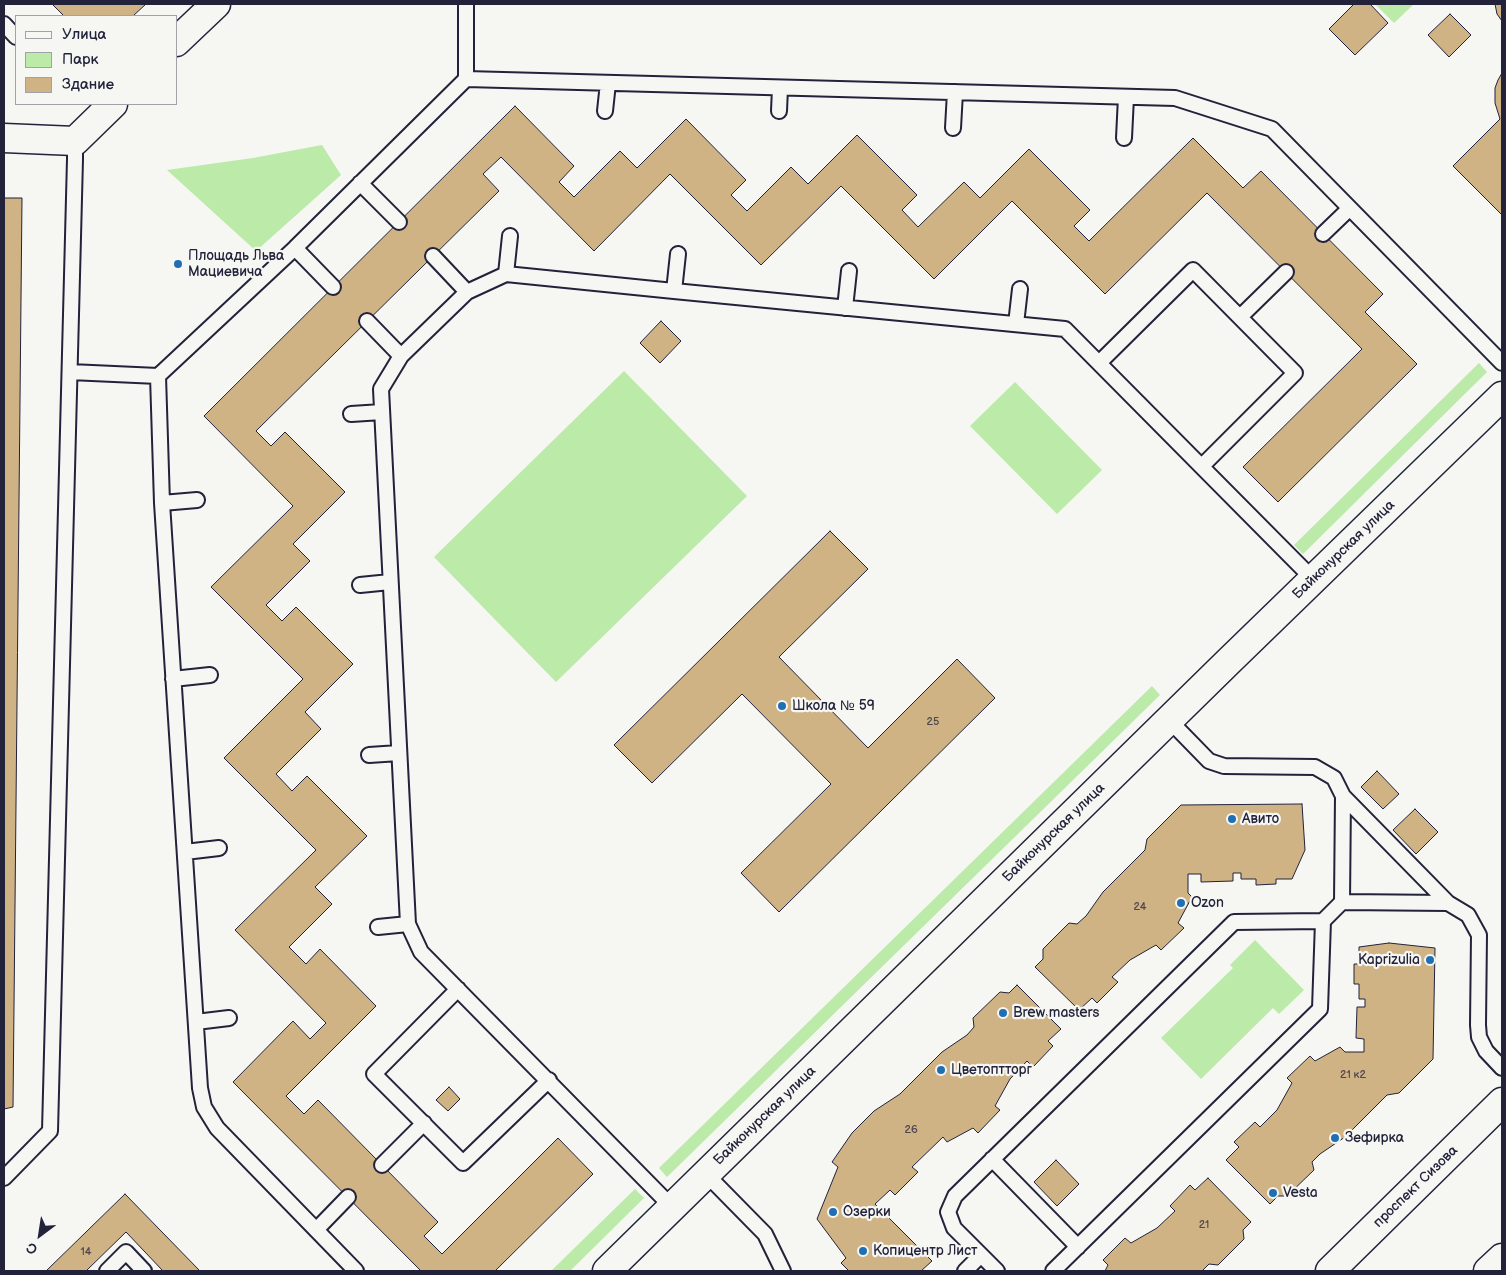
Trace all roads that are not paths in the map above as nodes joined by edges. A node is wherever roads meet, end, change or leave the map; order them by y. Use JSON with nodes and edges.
{"nodes":[{"id":1,"x":216,"y":4,"type":"edge"},
{"id":2,"x":466,"y":4,"type":"edge"},
{"id":3,"x":4,"y":24,"type":"edge"},
{"id":4,"x":15,"y":36,"type":"edge"},
{"id":5,"x":178,"y":40,"type":"edge"},
{"id":6,"x":466,"y":79,"type":"junction"},
{"id":7,"x":608,"y":83,"type":"junction"},
{"id":8,"x":780,"y":88,"type":"junction"},
{"id":9,"x":955,"y":92,"type":"junction"},
{"id":10,"x":1126,"y":97,"type":"junction"},
{"id":11,"x":112,"y":105,"type":"edge"},
{"id":12,"x":605,"y":111,"type":"dead end"},
{"id":13,"x":779,"y":111,"type":"dead end"},
{"id":14,"x":953,"y":128,"type":"dead end"},
{"id":15,"x":4,"y":138,"type":"edge"},
{"id":16,"x":1124,"y":138,"type":"dead end"},
{"id":17,"x":74,"y":141,"type":"junction"},
{"id":18,"x":360,"y":183,"type":"junction"},
{"id":19,"x":1349,"y":209,"type":"junction"},
{"id":20,"x":399,"y":222,"type":"dead end"},
{"id":21,"x":1323,"y":234,"type":"dead end"},
{"id":22,"x":510,"y":236,"type":"dead end"},
{"id":23,"x":295,"y":248,"type":"junction"},
{"id":24,"x":678,"y":254,"type":"dead end"},
{"id":25,"x":433,"y":256,"type":"dead end"},
{"id":26,"x":849,"y":271,"type":"dead end"},
{"id":27,"x":1286,"y":272,"type":"dead end"},
{"id":28,"x":506,"y":274,"type":"junction"},
{"id":29,"x":334,"y":287,"type":"dead end"},
{"id":30,"x":1020,"y":289,"type":"dead end"},
{"id":31,"x":674,"y":291,"type":"junction"},
{"id":32,"x":467,"y":292,"type":"junction"},
{"id":33,"x":845,"y":308,"type":"junction"},
{"id":34,"x":1240,"y":317,"type":"junction"},
{"id":35,"x":368,"y":321,"type":"dead end"},
{"id":36,"x":1016,"y":324,"type":"junction"},
{"id":37,"x":401,"y":356,"type":"junction"},
{"id":38,"x":1099,"y":363,"type":"junction"},
{"id":39,"x":1502,"y":364,"type":"edge"},
{"id":40,"x":70,"y":372,"type":"junction"},
{"id":41,"x":158,"y":376,"type":"junction"},
{"id":42,"x":1502,"y":396,"type":"edge"},
{"id":43,"x":382,"y":412,"type":"junction"},
{"id":44,"x":352,"y":414,"type":"dead end"},
{"id":45,"x":1202,"y":466,"type":"junction"},
{"id":46,"x":197,"y":500,"type":"dead end"},
{"id":47,"x":162,"y":504,"type":"junction"},
{"id":48,"x":1314,"y":580,"type":"junction"},
{"id":49,"x":390,"y":582,"type":"junction"},
{"id":50,"x":360,"y":585,"type":"dead end"},
{"id":51,"x":210,"y":675,"type":"dead end"},
{"id":52,"x":174,"y":679,"type":"junction"},
{"id":53,"x":1169,"y":720,"type":"junction"},
{"id":54,"x":399,"y":753,"type":"junction"},
{"id":55,"x":369,"y":755,"type":"dead end"},
{"id":56,"x":1343,"y":796,"type":"junction"},
{"id":57,"x":219,"y":848,"type":"dead end"},
{"id":58,"x":185,"y":852,"type":"junction"},
{"id":59,"x":1342,"y":902,"type":"junction"},
{"id":60,"x":1448,"y":903,"type":"junction"},
{"id":61,"x":1323,"y":921,"type":"junction"},
{"id":62,"x":408,"y":924,"type":"junction"},
{"id":63,"x":378,"y":927,"type":"dead end"},
{"id":64,"x":458,"y":989,"type":"junction"},
{"id":65,"x":229,"y":1018,"type":"dead end"},
{"id":66,"x":196,"y":1022,"type":"junction"},
{"id":67,"x":1502,"y":1068,"type":"edge"},
{"id":68,"x":549,"y":1080,"type":"junction"},
{"id":69,"x":1502,"y":1102,"type":"edge"},
{"id":70,"x":424,"y":1123,"type":"junction"},
{"id":71,"x":992,"y":1159,"type":"junction"},
{"id":72,"x":382,"y":1165,"type":"dead end"},
{"id":73,"x":706,"y":1174,"type":"junction"},
{"id":74,"x":4,"y":1178,"type":"edge"},
{"id":75,"x":348,"y":1198,"type":"dead end"},
{"id":76,"x":672,"y":1207,"type":"junction"},
{"id":77,"x":316,"y":1230,"type":"junction"},
{"id":78,"x":1078,"y":1247,"type":"junction"},
{"id":79,"x":981,"y":1255,"type":"junction"},
{"id":80,"x":1502,"y":1258,"type":"edge"},
{"id":81,"x":107,"y":1271,"type":"edge"},
{"id":82,"x":144,"y":1271,"type":"edge"},
{"id":83,"x":356,"y":1271,"type":"edge"},
{"id":84,"x":607,"y":1271,"type":"edge"},
{"id":85,"x":783,"y":1271,"type":"edge"},
{"id":86,"x":965,"y":1271,"type":"edge"},
{"id":87,"x":997,"y":1271,"type":"edge"},
{"id":88,"x":1053,"y":1271,"type":"edge"},
{"id":89,"x":1330,"y":1271,"type":"edge"},
{"id":90,"x":1488,"y":1271,"type":"edge"}],
"edges":[{"from":1,"to":5,"type":"street"},
{"from":2,"to":6,"type":"lane"},
{"from":3,"to":4,"type":"lane"},
{"from":6,"to":7,"type":"lane"},
{"from":6,"to":18,"type":"lane"},
{"from":7,"to":8,"type":"lane"},
{"from":7,"to":12,"type":"lane"},
{"from":8,"to":9,"type":"lane"},
{"from":8,"to":13,"type":"lane"},
{"from":9,"to":10,"type":"lane"},
{"from":9,"to":14,"type":"lane"},
{"from":10,"to":16,"type":"lane"},
{"from":10,"to":19,"type":"lane"},
{"from":11,"to":17,"type":"street"},
{"from":15,"to":17,"type":"street"},
{"from":17,"to":40,"type":"lane"},
{"from":18,"to":20,"type":"lane"},
{"from":18,"to":23,"type":"lane"},
{"from":19,"to":21,"type":"lane"},
{"from":19,"to":39,"type":"lane"},
{"from":22,"to":28,"type":"lane"},
{"from":23,"to":29,"type":"lane"},
{"from":23,"to":41,"type":"lane"},
{"from":24,"to":31,"type":"lane"},
{"from":25,"to":32,"type":"lane"},
{"from":26,"to":33,"type":"lane"},
{"from":27,"to":34,"type":"lane"},
{"from":28,"to":31,"type":"lane"},
{"from":28,"to":32,"type":"lane"},
{"from":30,"to":36,"type":"lane"},
{"from":31,"to":33,"type":"lane"},
{"from":32,"to":37,"type":"lane"},
{"from":33,"to":36,"type":"lane"},
{"from":34,"to":38,"type":"lane"},
{"from":34,"to":45,"type":"lane"},
{"from":35,"to":37,"type":"lane"},
{"from":36,"to":38,"type":"lane"},
{"from":37,"to":43,"type":"lane"},
{"from":38,"to":45,"type":"lane"},
{"from":40,"to":41,"type":"lane"},
{"from":40,"to":74,"type":"lane"},
{"from":41,"to":47,"type":"lane"},
{"from":42,"to":48,"type":"street","name":"Байконурская улица"},
{"from":43,"to":44,"type":"lane"},
{"from":43,"to":49,"type":"lane"},
{"from":45,"to":48,"type":"lane"},
{"from":46,"to":47,"type":"lane"},
{"from":47,"to":52,"type":"lane"},
{"from":48,"to":53,"type":"street","name":"Байконурская улица"},
{"from":49,"to":50,"type":"lane"},
{"from":49,"to":54,"type":"lane"},
{"from":51,"to":52,"type":"lane"},
{"from":52,"to":58,"type":"lane"},
{"from":53,"to":56,"type":"lane"},
{"from":53,"to":73,"type":"street","name":"Байконурская улица"},
{"from":54,"to":55,"type":"lane"},
{"from":54,"to":62,"type":"lane"},
{"from":56,"to":59,"type":"lane"},
{"from":56,"to":60,"type":"lane"},
{"from":57,"to":58,"type":"lane"},
{"from":58,"to":66,"type":"lane"},
{"from":59,"to":60,"type":"lane"},
{"from":59,"to":61,"type":"lane"},
{"from":60,"to":67,"type":"lane"},
{"from":61,"to":71,"type":"lane"},
{"from":61,"to":78,"type":"lane"},
{"from":62,"to":63,"type":"lane"},
{"from":62,"to":64,"type":"lane"},
{"from":64,"to":68,"type":"lane"},
{"from":64,"to":70,"type":"lane"},
{"from":65,"to":66,"type":"lane"},
{"from":66,"to":77,"type":"lane"},
{"from":68,"to":70,"type":"lane"},
{"from":68,"to":76,"type":"lane"},
{"from":69,"to":89,"type":"street","name":"проспект Сизова"},
{"from":70,"to":72,"type":"lane"},
{"from":71,"to":78,"type":"lane"},
{"from":71,"to":79,"type":"lane"},
{"from":73,"to":76,"type":"street","name":"Байконурская улица"},
{"from":73,"to":85,"type":"lane"},
{"from":75,"to":77,"type":"lane"},
{"from":76,"to":84,"type":"street","name":"Байконурская улица"},
{"from":77,"to":83,"type":"lane"},
{"from":78,"to":88,"type":"lane"},
{"from":79,"to":86,"type":"lane"},
{"from":79,"to":87,"type":"lane"},
{"from":80,"to":90,"type":"street"},
{"from":81,"to":82,"type":"lane"}]}
